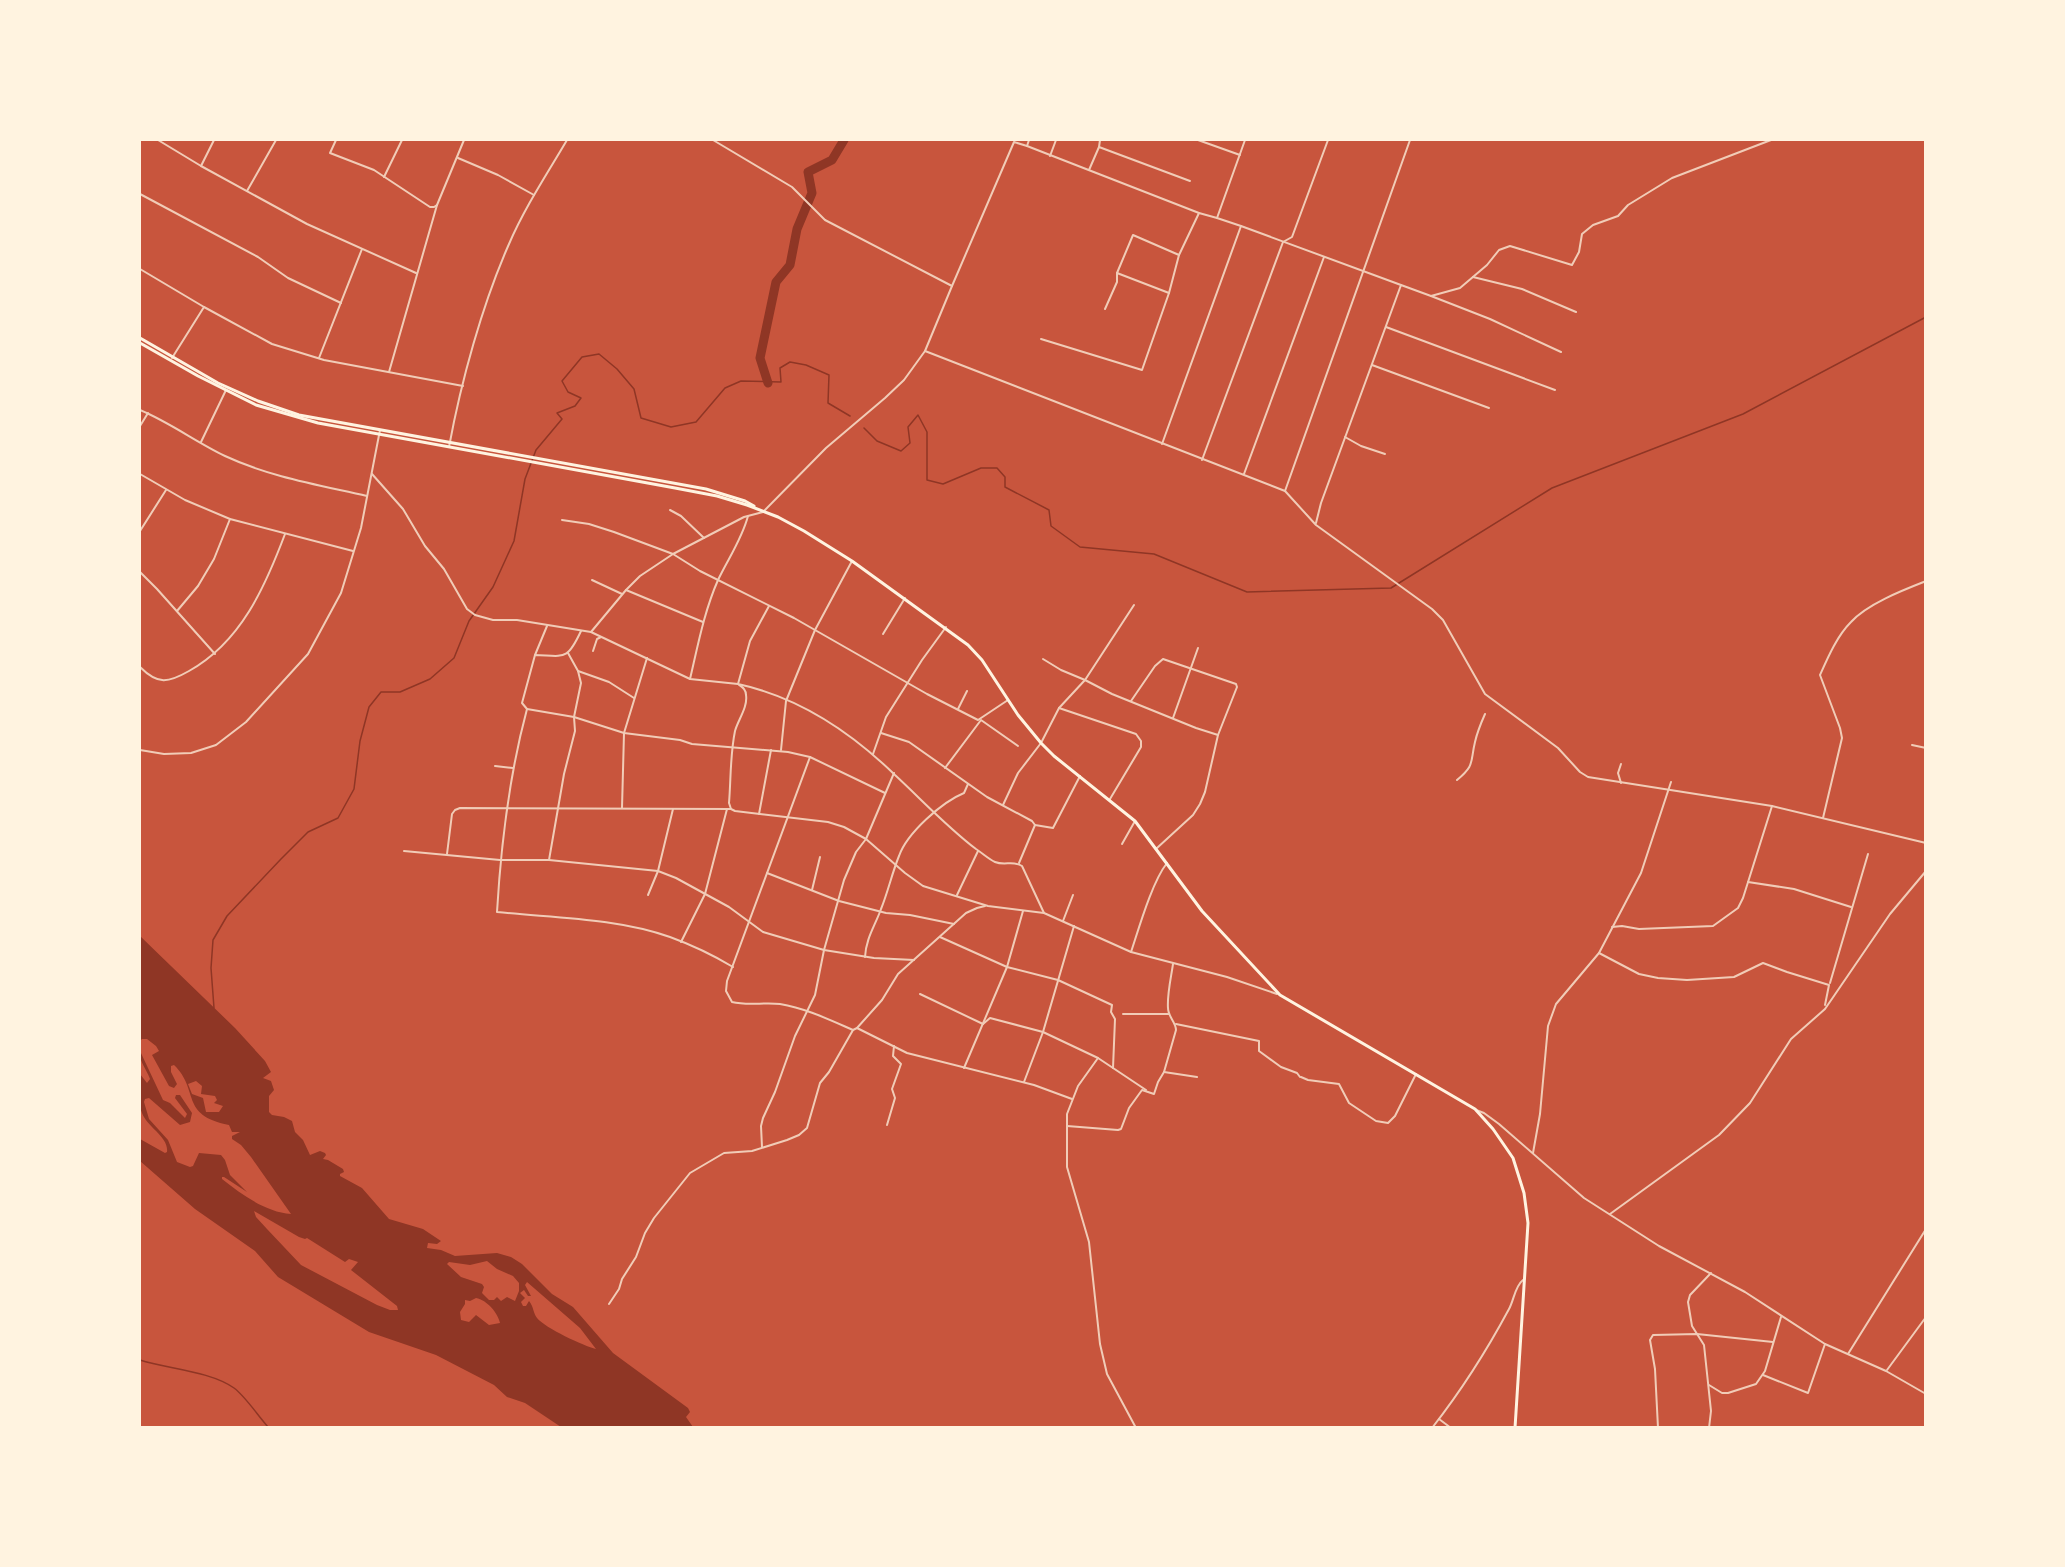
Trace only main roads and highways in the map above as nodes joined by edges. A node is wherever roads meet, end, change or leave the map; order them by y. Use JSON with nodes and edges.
{"nodes":[{"id":1,"x":140,"y":338,"type":"edge"},
{"id":2,"x":140,"y":343,"type":"edge"},
{"id":3,"x":172,"y":359,"type":"junction"},
{"id":4,"x":380,"y":432,"type":"junction"},
{"id":5,"x":521,"y":457,"type":"junction"},
{"id":6,"x":1515,"y":1428,"type":"edge"}],
"edges":[{"from":1,"to":3,"type":"main road"},
{"from":2,"to":3,"type":"main road"},
{"from":3,"to":4,"type":"main road"},
{"from":4,"to":5,"type":"main road"},
{"from":4,"to":5,"type":"main road"},
{"from":5,"to":6,"type":"main road"}]}
